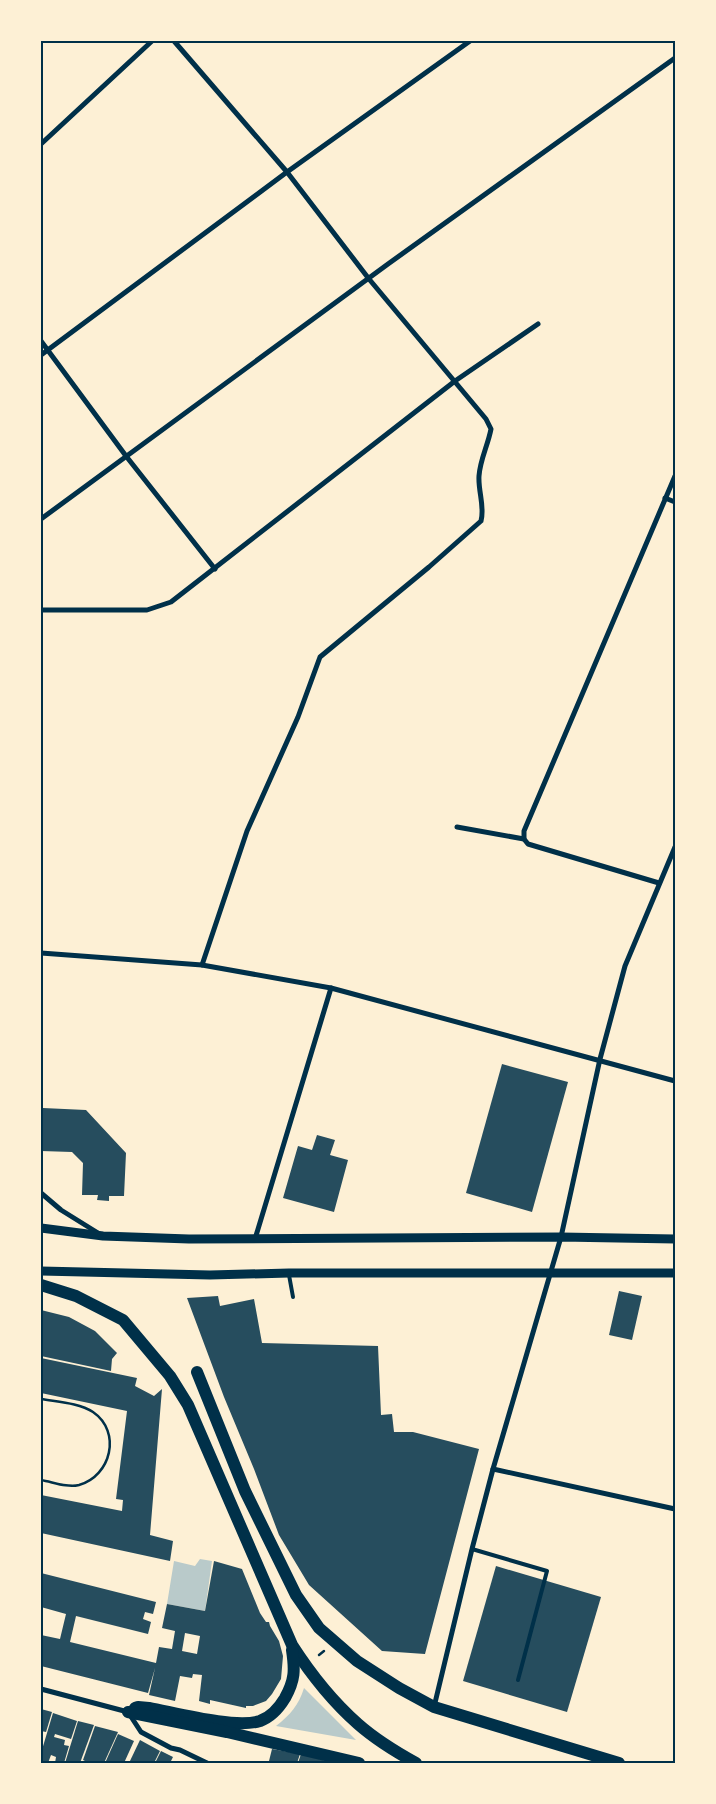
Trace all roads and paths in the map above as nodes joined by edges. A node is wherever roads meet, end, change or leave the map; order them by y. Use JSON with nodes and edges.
{"nodes":[{"id":1,"x":152,"y":41,"type":"edge"},
{"id":2,"x":174,"y":41,"type":"edge"},
{"id":3,"x":470,"y":41,"type":"edge"},
{"id":4,"x":675,"y":58,"type":"edge"},
{"id":5,"x":41,"y":144,"type":"edge"},
{"id":6,"x":287,"y":172,"type":"junction"},
{"id":7,"x":369,"y":279,"type":"junction"},
{"id":8,"x":538,"y":324,"type":"dead end"},
{"id":9,"x":41,"y":341,"type":"edge"},
{"id":10,"x":48,"y":350,"type":"junction"},
{"id":11,"x":41,"y":355,"type":"edge"},
{"id":12,"x":455,"y":380,"type":"junction"},
{"id":13,"x":126,"y":456,"type":"junction"},
{"id":14,"x":675,"y":476,"type":"edge"},
{"id":15,"x":665,"y":498,"type":"junction"},
{"id":16,"x":675,"y":502,"type":"edge"},
{"id":17,"x":41,"y":519,"type":"edge"},
{"id":18,"x":215,"y":569,"type":"junction"},
{"id":19,"x":41,"y":610,"type":"edge"},
{"id":20,"x":457,"y":827,"type":"dead end"},
{"id":21,"x":524,"y":839,"type":"junction"},
{"id":22,"x":675,"y":847,"type":"edge"},
{"id":23,"x":659,"y":883,"type":"junction"},
{"id":24,"x":41,"y":954,"type":"edge"},
{"id":25,"x":202,"y":965,"type":"junction"},
{"id":26,"x":331,"y":988,"type":"junction"},
{"id":27,"x":600,"y":1059,"type":"junction"},
{"id":28,"x":675,"y":1080,"type":"edge"},
{"id":29,"x":41,"y":1193,"type":"edge"},
{"id":30,"x":41,"y":1228,"type":"edge"},
{"id":31,"x":103,"y":1236,"type":"junction"},
{"id":32,"x":560,"y":1237,"type":"junction"},
{"id":33,"x":675,"y":1239,"type":"edge"},
{"id":34,"x":255,"y":1240,"type":"junction"},
{"id":35,"x":41,"y":1271,"type":"edge"},
{"id":36,"x":549,"y":1272,"type":"junction"},
{"id":37,"x":289,"y":1273,"type":"junction"},
{"id":38,"x":675,"y":1273,"type":"edge"},
{"id":39,"x":41,"y":1285,"type":"edge"},
{"id":40,"x":293,"y":1297,"type":"dead end"},
{"id":41,"x":197,"y":1372,"type":"dead end"},
{"id":42,"x":41,"y":1399,"type":"edge"},
{"id":43,"x":493,"y":1469,"type":"junction"},
{"id":44,"x":41,"y":1480,"type":"edge"},
{"id":45,"x":675,"y":1509,"type":"edge"},
{"id":46,"x":472,"y":1549,"type":"junction"},
{"id":47,"x":292,"y":1645,"type":"junction"},
{"id":48,"x":518,"y":1680,"type":"dead end"},
{"id":49,"x":41,"y":1689,"type":"edge"},
{"id":50,"x":434,"y":1707,"type":"junction"},
{"id":51,"x":128,"y":1712,"type":"junction"},
{"id":52,"x":207,"y":1763,"type":"edge"},
{"id":53,"x":359,"y":1763,"type":"edge"},
{"id":54,"x":416,"y":1763,"type":"edge"},
{"id":55,"x":619,"y":1763,"type":"edge"}],
"edges":[{"from":1,"to":5,"type":"street"},
{"from":2,"to":6,"type":"street"},
{"from":3,"to":6,"type":"street"},
{"from":4,"to":7,"type":"street"},
{"from":6,"to":7,"type":"street"},
{"from":6,"to":10,"type":"street"},
{"from":7,"to":12,"type":"street"},
{"from":7,"to":13,"type":"street"},
{"from":8,"to":12,"type":"street"},
{"from":9,"to":10,"type":"street"},
{"from":10,"to":11,"type":"street"},
{"from":10,"to":13,"type":"street"},
{"from":12,"to":18,"type":"street"},
{"from":12,"to":25,"type":"street"},
{"from":13,"to":17,"type":"street"},
{"from":13,"to":18,"type":"street"},
{"from":14,"to":15,"type":"street"},
{"from":15,"to":16,"type":"street"},
{"from":15,"to":21,"type":"street"},
{"from":18,"to":19,"type":"street"},
{"from":20,"to":21,"type":"street"},
{"from":21,"to":23,"type":"street"},
{"from":22,"to":23,"type":"street"},
{"from":23,"to":27,"type":"street"},
{"from":24,"to":25,"type":"street"},
{"from":25,"to":26,"type":"street"},
{"from":26,"to":27,"type":"street"},
{"from":26,"to":34,"type":"street"},
{"from":27,"to":28,"type":"street"},
{"from":27,"to":32,"type":"street"},
{"from":29,"to":31,"type":"street"},
{"from":30,"to":31,"type":"street"},
{"from":31,"to":34,"type":"street"},
{"from":32,"to":33,"type":"street"},
{"from":32,"to":34,"type":"street"},
{"from":32,"to":36,"type":"street"},
{"from":35,"to":37,"type":"street"},
{"from":36,"to":37,"type":"street"},
{"from":36,"to":38,"type":"street"},
{"from":36,"to":43,"type":"street"},
{"from":37,"to":40,"type":"lane"},
{"from":39,"to":47,"type":"main road"},
{"from":41,"to":50,"type":"main road"},
{"from":42,"to":44,"type":"path"},
{"from":43,"to":45,"type":"street"},
{"from":43,"to":46,"type":"street"},
{"from":46,"to":48,"type":"lane"},
{"from":46,"to":50,"type":"street"},
{"from":47,"to":51,"type":"main road"},
{"from":47,"to":54,"type":"main road"},
{"from":49,"to":51,"type":"street"},
{"from":50,"to":55,"type":"main road"},
{"from":51,"to":52,"type":"street"},
{"from":51,"to":53,"type":"main road"}]}
